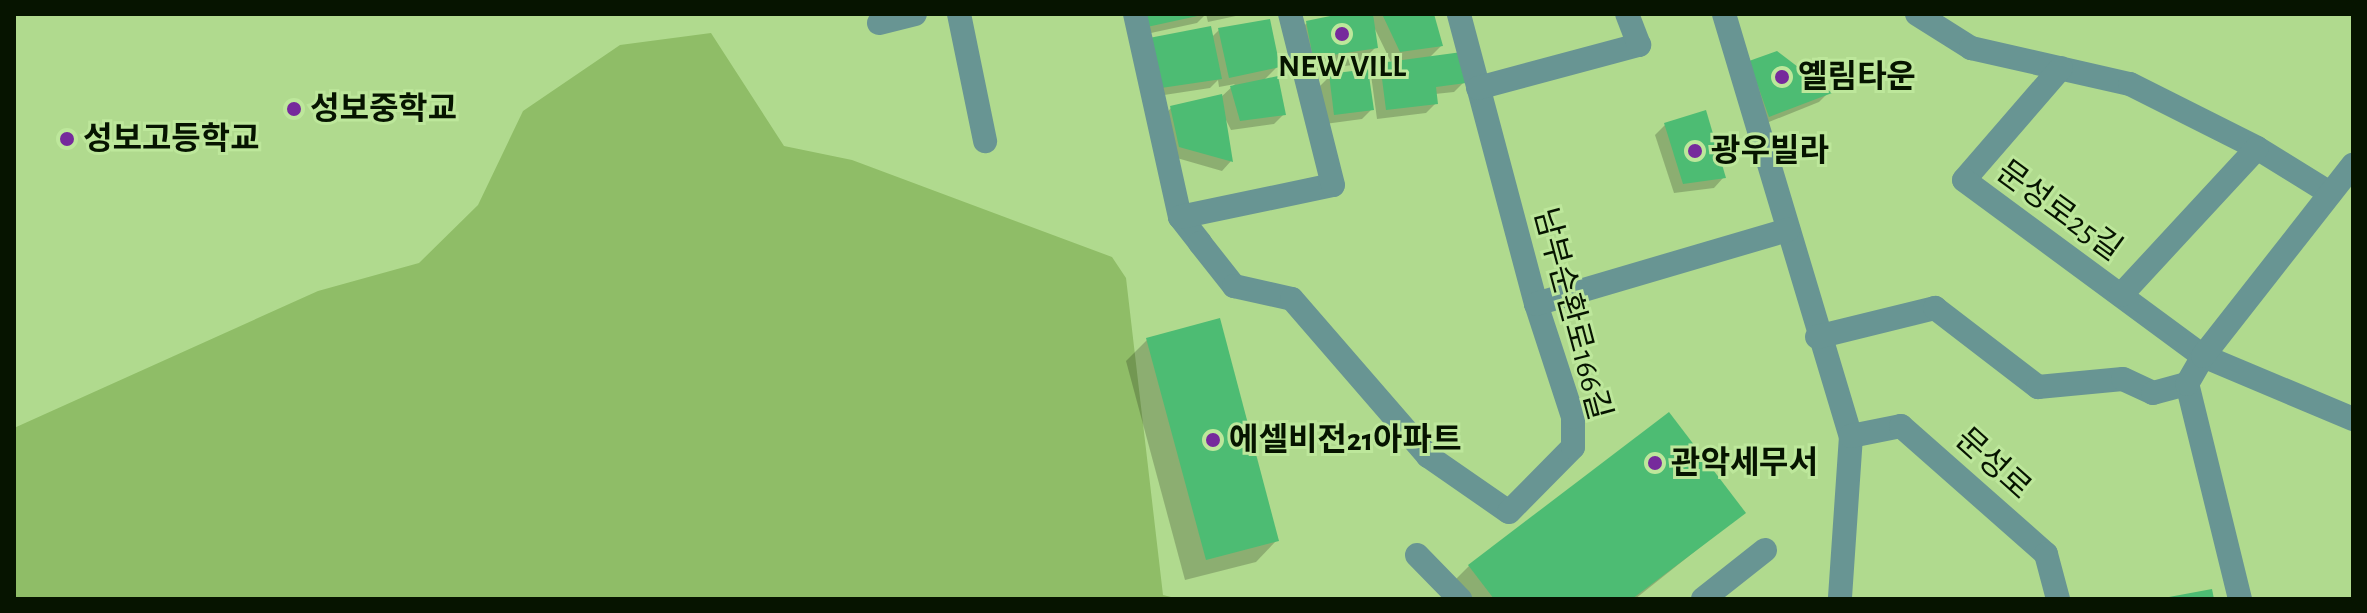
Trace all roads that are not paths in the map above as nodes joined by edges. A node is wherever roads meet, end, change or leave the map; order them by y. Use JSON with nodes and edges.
{"nodes":[{"id":1,"x":915,"y":14,"type":"edge"},
{"id":2,"x":959,"y":14,"type":"edge"},
{"id":3,"x":1135,"y":14,"type":"edge"},
{"id":4,"x":1290,"y":14,"type":"edge"},
{"id":5,"x":1459,"y":14,"type":"edge"},
{"id":6,"x":1627,"y":14,"type":"edge"},
{"id":7,"x":1724,"y":14,"type":"edge"},
{"id":8,"x":1917,"y":14,"type":"edge"},
{"id":9,"x":879,"y":23,"type":"dead end"},
{"id":10,"x":2061,"y":68,"type":"junction"},
{"id":11,"x":1478,"y":88,"type":"junction"},
{"id":12,"x":985,"y":141,"type":"dead end"},
{"id":13,"x":2257,"y":148,"type":"junction"},
{"id":14,"x":2353,"y":165,"type":"edge"},
{"id":15,"x":2330,"y":193,"type":"junction"},
{"id":16,"x":1180,"y":217,"type":"junction"},
{"id":17,"x":1788,"y":230,"type":"junction"},
{"id":18,"x":2121,"y":295,"type":"junction"},
{"id":19,"x":1536,"y":304,"type":"junction"},
{"id":20,"x":1817,"y":337,"type":"junction"},
{"id":21,"x":2203,"y":356,"type":"junction"},
{"id":22,"x":2187,"y":384,"type":"junction"},
{"id":23,"x":2353,"y":419,"type":"edge"},
{"id":24,"x":1851,"y":436,"type":"junction"},
{"id":25,"x":1765,"y":550,"type":"dead end"},
{"id":26,"x":1417,"y":555,"type":"dead end"},
{"id":27,"x":1460,"y":599,"type":"edge"},
{"id":28,"x":1703,"y":599,"type":"edge"},
{"id":29,"x":1840,"y":599,"type":"edge"},
{"id":30,"x":2058,"y":599,"type":"edge"},
{"id":31,"x":2240,"y":599,"type":"edge"}],
"edges":[{"from":1,"to":9,"type":"street"},
{"from":2,"to":12,"type":"street"},
{"from":3,"to":16,"type":"street"},
{"from":4,"to":16,"type":"street"},
{"from":5,"to":11,"type":"street","name":"남부순환로166길"},
{"from":6,"to":11,"type":"street"},
{"from":7,"to":17,"type":"street"},
{"from":8,"to":10,"type":"street"},
{"from":10,"to":13,"type":"street"},
{"from":10,"to":18,"type":"street","name":"문성로25길"},
{"from":11,"to":19,"type":"street","name":"남부순환로166길"},
{"from":13,"to":15,"type":"street"},
{"from":13,"to":18,"type":"street","name":"문성로25길"},
{"from":14,"to":15,"type":"street"},
{"from":15,"to":21,"type":"street"},
{"from":16,"to":19,"type":"street","name":"남부순환로166길"},
{"from":17,"to":19,"type":"street"},
{"from":17,"to":20,"type":"street"},
{"from":18,"to":21,"type":"street","name":"문성로25길"},
{"from":20,"to":22,"type":"street"},
{"from":20,"to":24,"type":"street"},
{"from":21,"to":22,"type":"street"},
{"from":21,"to":23,"type":"street","name":"문성로25길"},
{"from":22,"to":31,"type":"street"},
{"from":24,"to":29,"type":"street"},
{"from":24,"to":30,"type":"street","name":"문성로"},
{"from":25,"to":28,"type":"street"},
{"from":26,"to":27,"type":"street"}]}
